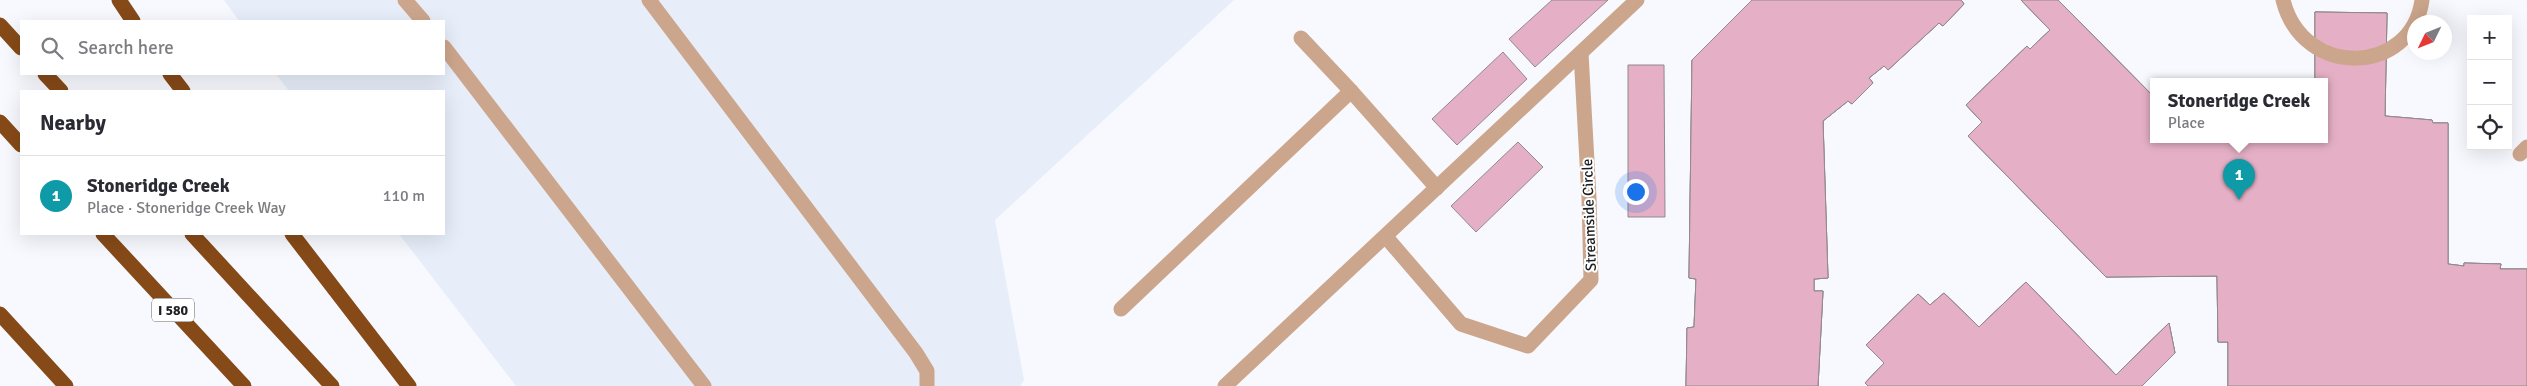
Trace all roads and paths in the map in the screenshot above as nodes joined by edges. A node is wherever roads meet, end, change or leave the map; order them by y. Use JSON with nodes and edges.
{"nodes":[{"id":1,"x":119,"y":0,"type":"edge"},
{"id":2,"x":405,"y":0,"type":"edge"},
{"id":3,"x":649,"y":0,"type":"edge"},
{"id":4,"x":1637,"y":0,"type":"edge"},
{"id":5,"x":2283,"y":0,"type":"edge"},
{"id":6,"x":2422,"y":0,"type":"edge"},
{"id":7,"x":132,"y":20,"type":"edge"},
{"id":8,"x":422,"y":20,"type":"edge"},
{"id":9,"x":0,"y":25,"type":"edge"},
{"id":10,"x":1301,"y":38,"type":"dead end"},
{"id":11,"x":20,"y":47,"type":"edge"},
{"id":12,"x":445,"y":48,"type":"edge"},
{"id":13,"x":1581,"y":53,"type":"junction"},
{"id":14,"x":46,"y":75,"type":"edge"},
{"id":15,"x":171,"y":75,"type":"edge"},
{"id":16,"x":60,"y":90,"type":"edge"},
{"id":17,"x":182,"y":90,"type":"edge"},
{"id":18,"x":1351,"y":91,"type":"junction"},
{"id":19,"x":0,"y":122,"type":"edge"},
{"id":20,"x":20,"y":144,"type":"edge"},
{"id":21,"x":1438,"y":188,"type":"junction"},
{"id":22,"x":104,"y":235,"type":"edge"},
{"id":23,"x":193,"y":235,"type":"edge"},
{"id":24,"x":293,"y":235,"type":"edge"},
{"id":25,"x":1386,"y":237,"type":"junction"},
{"id":26,"x":1121,"y":309,"type":"dead end"},
{"id":27,"x":0,"y":314,"type":"edge"},
{"id":28,"x":66,"y":386,"type":"edge"},
{"id":29,"x":244,"y":386,"type":"edge"},
{"id":30,"x":332,"y":386,"type":"edge"},
{"id":31,"x":409,"y":386,"type":"edge"},
{"id":32,"x":704,"y":386,"type":"edge"},
{"id":33,"x":926,"y":386,"type":"edge"},
{"id":34,"x":1225,"y":386,"type":"edge"}],
"edges":[{"from":1,"to":7,"type":"highway"},
{"from":2,"to":8,"type":"street"},
{"from":3,"to":33,"type":"street"},
{"from":4,"to":13,"type":"street"},
{"from":5,"to":6,"type":"street"},
{"from":9,"to":11,"type":"highway"},
{"from":10,"to":18,"type":"street"},
{"from":12,"to":32,"type":"street"},
{"from":13,"to":21,"type":"street"},
{"from":13,"to":25,"type":"street","name":"Streamside Circle"},
{"from":14,"to":16,"type":"highway"},
{"from":15,"to":17,"type":"highway"},
{"from":18,"to":21,"type":"street"},
{"from":18,"to":26,"type":"street"},
{"from":19,"to":20,"type":"highway"},
{"from":21,"to":25,"type":"street"},
{"from":22,"to":29,"type":"highway","number":"I 580"},
{"from":23,"to":30,"type":"highway"},
{"from":24,"to":31,"type":"highway"},
{"from":25,"to":34,"type":"street"},
{"from":27,"to":28,"type":"highway"}]}
